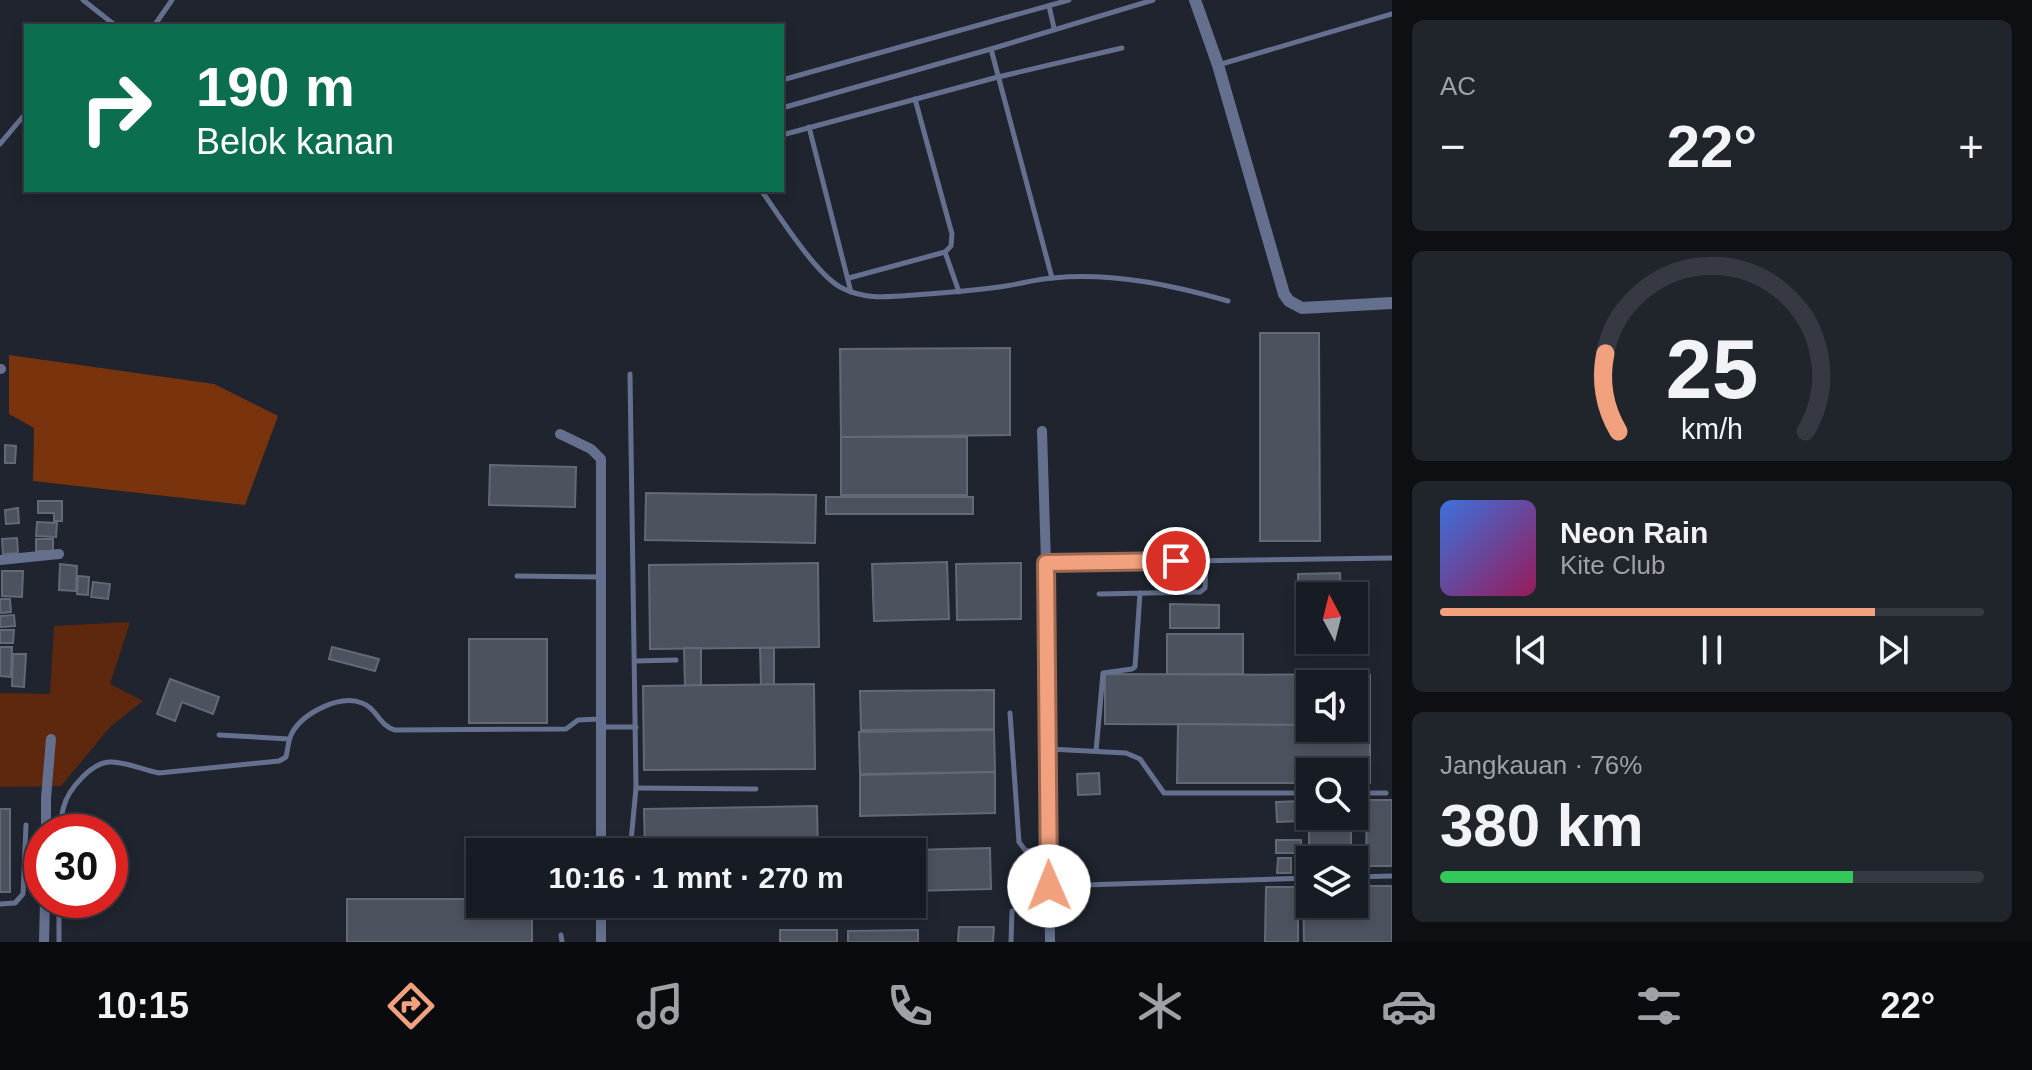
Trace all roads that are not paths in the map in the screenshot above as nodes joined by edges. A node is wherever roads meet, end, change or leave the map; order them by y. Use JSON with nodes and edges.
{"nodes":[{"id":1,"x":83,"y":0,"type":"edge"},
{"id":2,"x":172,"y":0,"type":"edge"},
{"id":3,"x":1069,"y":0,"type":"edge"},
{"id":4,"x":1152,"y":0,"type":"edge"},
{"id":5,"x":1195,"y":0,"type":"edge"},
{"id":6,"x":1058,"y":2,"type":"edge"},
{"id":7,"x":1049,"y":6,"type":"junction"},
{"id":8,"x":1392,"y":14,"type":"edge"},
{"id":9,"x":106,"y":20,"type":"junction"},
{"id":10,"x":103,"y":24,"type":"edge"},
{"id":11,"x":113,"y":24,"type":"edge"},
{"id":12,"x":155,"y":24,"type":"edge"},
{"id":13,"x":1054,"y":28,"type":"junction"},
{"id":14,"x":1122,"y":48,"type":"dead end"},
{"id":15,"x":991,"y":49,"type":"junction"},
{"id":16,"x":1218,"y":65,"type":"junction"},
{"id":17,"x":998,"y":77,"type":"junction"},
{"id":18,"x":784,"y":79,"type":"edge"},
{"id":19,"x":915,"y":99,"type":"junction"},
{"id":20,"x":784,"y":107,"type":"edge"},
{"id":21,"x":24,"y":115,"type":"edge"},
{"id":22,"x":809,"y":127,"type":"junction"},
{"id":23,"x":784,"y":134,"type":"edge"},
{"id":24,"x":0,"y":144,"type":"edge"},
{"id":25,"x":762,"y":192,"type":"edge"},
{"id":26,"x":945,"y":252,"type":"junction"},
{"id":27,"x":849,"y":278,"type":"junction"},
{"id":28,"x":1052,"y":278,"type":"junction"},
{"id":29,"x":851,"y":292,"type":"junction"},
{"id":30,"x":959,"y":292,"type":"junction"},
{"id":31,"x":1228,"y":301,"type":"dead end"},
{"id":32,"x":1392,"y":303,"type":"edge"},
{"id":33,"x":630,"y":374,"type":"dead end"},
{"id":34,"x":1042,"y":431,"type":"dead end"},
{"id":35,"x":560,"y":434,"type":"dead end"},
{"id":36,"x":59,"y":554,"type":"dead end"},
{"id":37,"x":1392,"y":558,"type":"edge"},
{"id":38,"x":0,"y":560,"type":"edge"},
{"id":39,"x":1206,"y":560,"type":"junction"},
{"id":40,"x":1046,"y":563,"type":"junction"},
{"id":41,"x":517,"y":576,"type":"dead end"},
{"id":42,"x":601,"y":577,"type":"junction"},
{"id":43,"x":1140,"y":593,"type":"junction"},
{"id":44,"x":1099,"y":594,"type":"dead end"},
{"id":45,"x":676,"y":660,"type":"dead end"},
{"id":46,"x":635,"y":661,"type":"junction"},
{"id":47,"x":1010,"y":713,"type":"dead end"},
{"id":48,"x":602,"y":723,"type":"junction"},
{"id":49,"x":636,"y":727,"type":"junction"},
{"id":50,"x":219,"y":735,"type":"dead end"},
{"id":51,"x":51,"y":739,"type":"dead end"},
{"id":52,"x":289,"y":739,"type":"junction"},
{"id":53,"x":1048,"y":749,"type":"junction"},
{"id":54,"x":1096,"y":751,"type":"junction"},
{"id":55,"x":636,"y":788,"type":"junction"},
{"id":56,"x":756,"y":789,"type":"dead end"},
{"id":57,"x":1296,"y":793,"type":"edge"},
{"id":58,"x":1368,"y":793,"type":"edge"},
{"id":59,"x":1386,"y":793,"type":"dead end"},
{"id":60,"x":46,"y":814,"type":"edge"},
{"id":61,"x":62,"y":814,"type":"edge"},
{"id":62,"x":601,"y":838,"type":"edge"},
{"id":63,"x":631,"y":838,"type":"edge"},
{"id":64,"x":1049,"y":854,"type":"junction"},
{"id":65,"x":24,"y":871,"type":"edge"},
{"id":66,"x":1392,"y":876,"type":"edge"},
{"id":67,"x":1368,"y":877,"type":"edge"},
{"id":68,"x":1296,"y":878,"type":"edge"},
{"id":69,"x":1049,"y":886,"type":"junction"},
{"id":70,"x":0,"y":904,"type":"edge"},
{"id":71,"x":1012,"y":911,"type":"dead end"},
{"id":72,"x":45,"y":918,"type":"edge"},
{"id":73,"x":59,"y":918,"type":"edge"},
{"id":74,"x":601,"y":918,"type":"edge"},
{"id":75,"x":44,"y":942,"type":"edge"},
{"id":76,"x":59,"y":942,"type":"edge"},
{"id":77,"x":601,"y":942,"type":"edge"},
{"id":78,"x":1011,"y":942,"type":"edge"},
{"id":79,"x":1050,"y":942,"type":"edge"}],
"edges":[{"from":1,"to":9,"type":"lane"},
{"from":2,"to":12,"type":"lane"},
{"from":3,"to":6,"type":"lane"},
{"from":4,"to":13,"type":"lane"},
{"from":5,"to":16,"type":"street"},
{"from":6,"to":7,"type":"lane"},
{"from":7,"to":13,"type":"lane"},
{"from":7,"to":18,"type":"lane"},
{"from":8,"to":16,"type":"lane"},
{"from":9,"to":10,"type":"lane"},
{"from":9,"to":11,"type":"lane"},
{"from":13,"to":15,"type":"lane"},
{"from":14,"to":17,"type":"lane"},
{"from":15,"to":17,"type":"lane"},
{"from":15,"to":20,"type":"lane"},
{"from":16,"to":32,"type":"street"},
{"from":17,"to":19,"type":"lane"},
{"from":17,"to":28,"type":"lane"},
{"from":19,"to":22,"type":"lane"},
{"from":19,"to":26,"type":"lane"},
{"from":21,"to":24,"type":"lane"},
{"from":22,"to":23,"type":"lane"},
{"from":22,"to":27,"type":"lane"},
{"from":25,"to":29,"type":"lane"},
{"from":26,"to":27,"type":"lane"},
{"from":26,"to":30,"type":"lane"},
{"from":27,"to":29,"type":"lane"},
{"from":28,"to":30,"type":"lane"},
{"from":28,"to":31,"type":"lane"},
{"from":29,"to":30,"type":"lane"},
{"from":33,"to":46,"type":"lane"},
{"from":34,"to":40,"type":"street"},
{"from":35,"to":42,"type":"street"},
{"from":36,"to":38,"type":"street"},
{"from":37,"to":39,"type":"lane"},
{"from":39,"to":40,"type":"lane"},
{"from":39,"to":43,"type":"lane"},
{"from":40,"to":53,"type":"street"},
{"from":41,"to":42,"type":"lane"},
{"from":42,"to":48,"type":"street"},
{"from":43,"to":44,"type":"lane"},
{"from":43,"to":54,"type":"lane"},
{"from":45,"to":46,"type":"lane"},
{"from":46,"to":49,"type":"lane"},
{"from":47,"to":64,"type":"lane"},
{"from":48,"to":49,"type":"lane"},
{"from":48,"to":52,"type":"lane"},
{"from":48,"to":62,"type":"street"},
{"from":49,"to":55,"type":"lane"},
{"from":50,"to":52,"type":"lane"},
{"from":51,"to":60,"type":"street"},
{"from":52,"to":61,"type":"lane"},
{"from":53,"to":54,"type":"lane"},
{"from":53,"to":64,"type":"street"},
{"from":54,"to":57,"type":"lane"},
{"from":55,"to":56,"type":"lane"},
{"from":55,"to":63,"type":"lane"},
{"from":58,"to":59,"type":"lane"},
{"from":64,"to":69,"type":"street"},
{"from":65,"to":70,"type":"lane"},
{"from":66,"to":67,"type":"lane"},
{"from":68,"to":69,"type":"lane"},
{"from":69,"to":79,"type":"street"},
{"from":71,"to":78,"type":"lane"},
{"from":72,"to":75,"type":"street"},
{"from":73,"to":76,"type":"lane"},
{"from":74,"to":77,"type":"street"}]}
